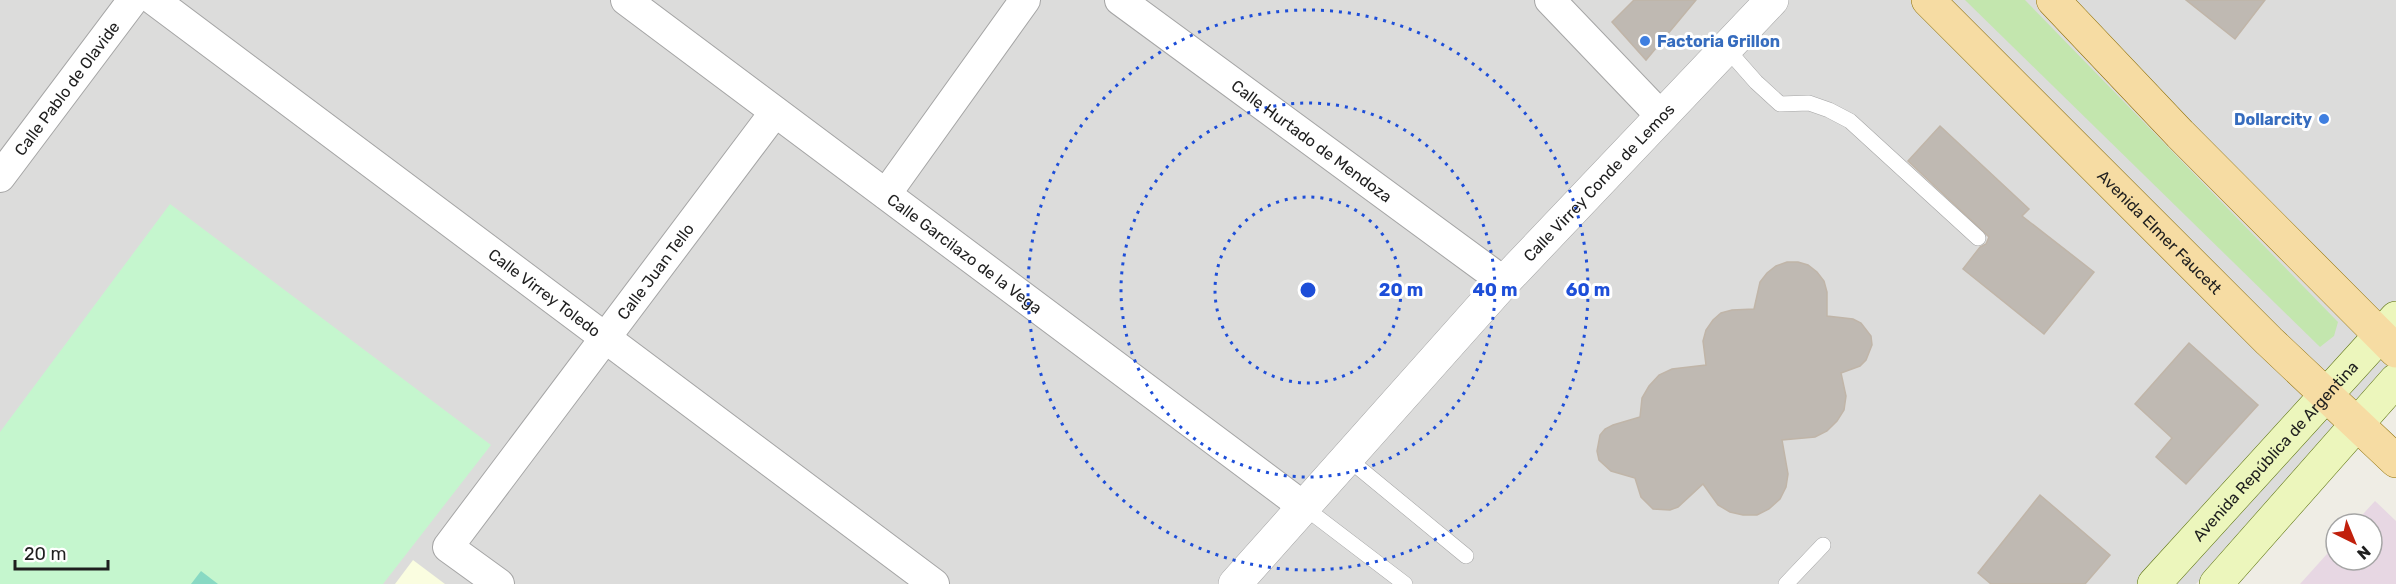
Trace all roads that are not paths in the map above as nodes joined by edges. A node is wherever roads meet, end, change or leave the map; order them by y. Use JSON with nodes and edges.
{"nodes":[{"id":1,"x":133,"y":0,"type":"edge"},
{"id":2,"x":154,"y":0,"type":"edge"},
{"id":3,"x":626,"y":0,"type":"edge"},
{"id":4,"x":1025,"y":0,"type":"edge"},
{"id":5,"x":1120,"y":0,"type":"edge"},
{"id":6,"x":1550,"y":0,"type":"edge"},
{"id":7,"x":1772,"y":0,"type":"edge"},
{"id":8,"x":1928,"y":0,"type":"edge"},
{"id":9,"x":2053,"y":0,"type":"edge"},
{"id":10,"x":1726,"y":48,"type":"junction"},
{"id":11,"x":775,"y":112,"type":"junction"},
{"id":12,"x":1661,"y":116,"type":"junction"},
{"id":13,"x":0,"y":177,"type":"edge"},
{"id":14,"x":886,"y":194,"type":"junction"},
{"id":15,"x":1978,"y":238,"type":"dead end"},
{"id":16,"x":1504,"y":282,"type":"junction"},
{"id":17,"x":2391,"y":335,"type":"edge"},
{"id":18,"x":604,"y":339,"type":"junction"},
{"id":19,"x":2396,"y":380,"type":"edge"},
{"id":20,"x":2326,"y":395,"type":"junction"},
{"id":21,"x":2357,"y":424,"type":"junction"},
{"id":22,"x":1347,"y":458,"type":"junction"},
{"id":23,"x":2396,"y":461,"type":"edge"},
{"id":24,"x":1304,"y":507,"type":"junction"},
{"id":25,"x":1823,"y":545,"type":"dead end"},
{"id":26,"x":1466,"y":556,"type":"dead end"},
{"id":27,"x":499,"y":584,"type":"edge"},
{"id":28,"x":934,"y":584,"type":"edge"},
{"id":29,"x":1235,"y":584,"type":"edge"},
{"id":30,"x":1405,"y":584,"type":"edge"},
{"id":31,"x":1786,"y":584,"type":"edge"},
{"id":32,"x":2154,"y":584,"type":"edge"},
{"id":33,"x":2216,"y":584,"type":"edge"}],
"edges":[{"from":1,"to":13,"type":"street","name":"Calle Pablo de Olavide"},
{"from":2,"to":18,"type":"street","name":"Calle Virrey Toledo"},
{"from":3,"to":11,"type":"street","name":"Calle Garcilazo de la Vega"},
{"from":4,"to":14,"type":"street"},
{"from":5,"to":16,"type":"street","name":"Calle Hurtado de Mendoza"},
{"from":6,"to":12,"type":"street"},
{"from":7,"to":10,"type":"street","name":"Calle Virrey Conde de Lemos"},
{"from":8,"to":20,"type":"main road","name":"Avenida Elmer Faucett"},
{"from":9,"to":17,"type":"main road"},
{"from":10,"to":12,"type":"street","name":"Calle Virrey Conde de Lemos"},
{"from":10,"to":15,"type":"lane"},
{"from":11,"to":14,"type":"street","name":"Calle Garcilazo de la Vega"},
{"from":11,"to":18,"type":"street","name":"Calle Juan Tello"},
{"from":12,"to":16,"type":"street","name":"Calle Virrey Conde de Lemos"},
{"from":14,"to":24,"type":"street","name":"Calle Garcilazo de la Vega"},
{"from":16,"to":22,"type":"street","name":"Calle Virrey Conde de Lemos"},
{"from":17,"to":20,"type":"main road","name":"Avenida República de Argentina"},
{"from":18,"to":27,"type":"street","name":"Calle Juan Tello"},
{"from":18,"to":28,"type":"street","name":"Calle Virrey Toledo"},
{"from":19,"to":21,"type":"main road"},
{"from":20,"to":21,"type":"main road","name":"Avenida Elmer Faucett"},
{"from":20,"to":32,"type":"main road","name":"Avenida República de Argentina"},
{"from":21,"to":23,"type":"main road","name":"Avenida Elmer Faucett"},
{"from":21,"to":33,"type":"main road"},
{"from":22,"to":24,"type":"street","name":"Calle Virrey Conde de Lemos"},
{"from":22,"to":26,"type":"lane"},
{"from":24,"to":29,"type":"street","name":"Calle Virrey Conde de Lemos"},
{"from":24,"to":30,"type":"lane"},
{"from":25,"to":31,"type":"lane"}]}
